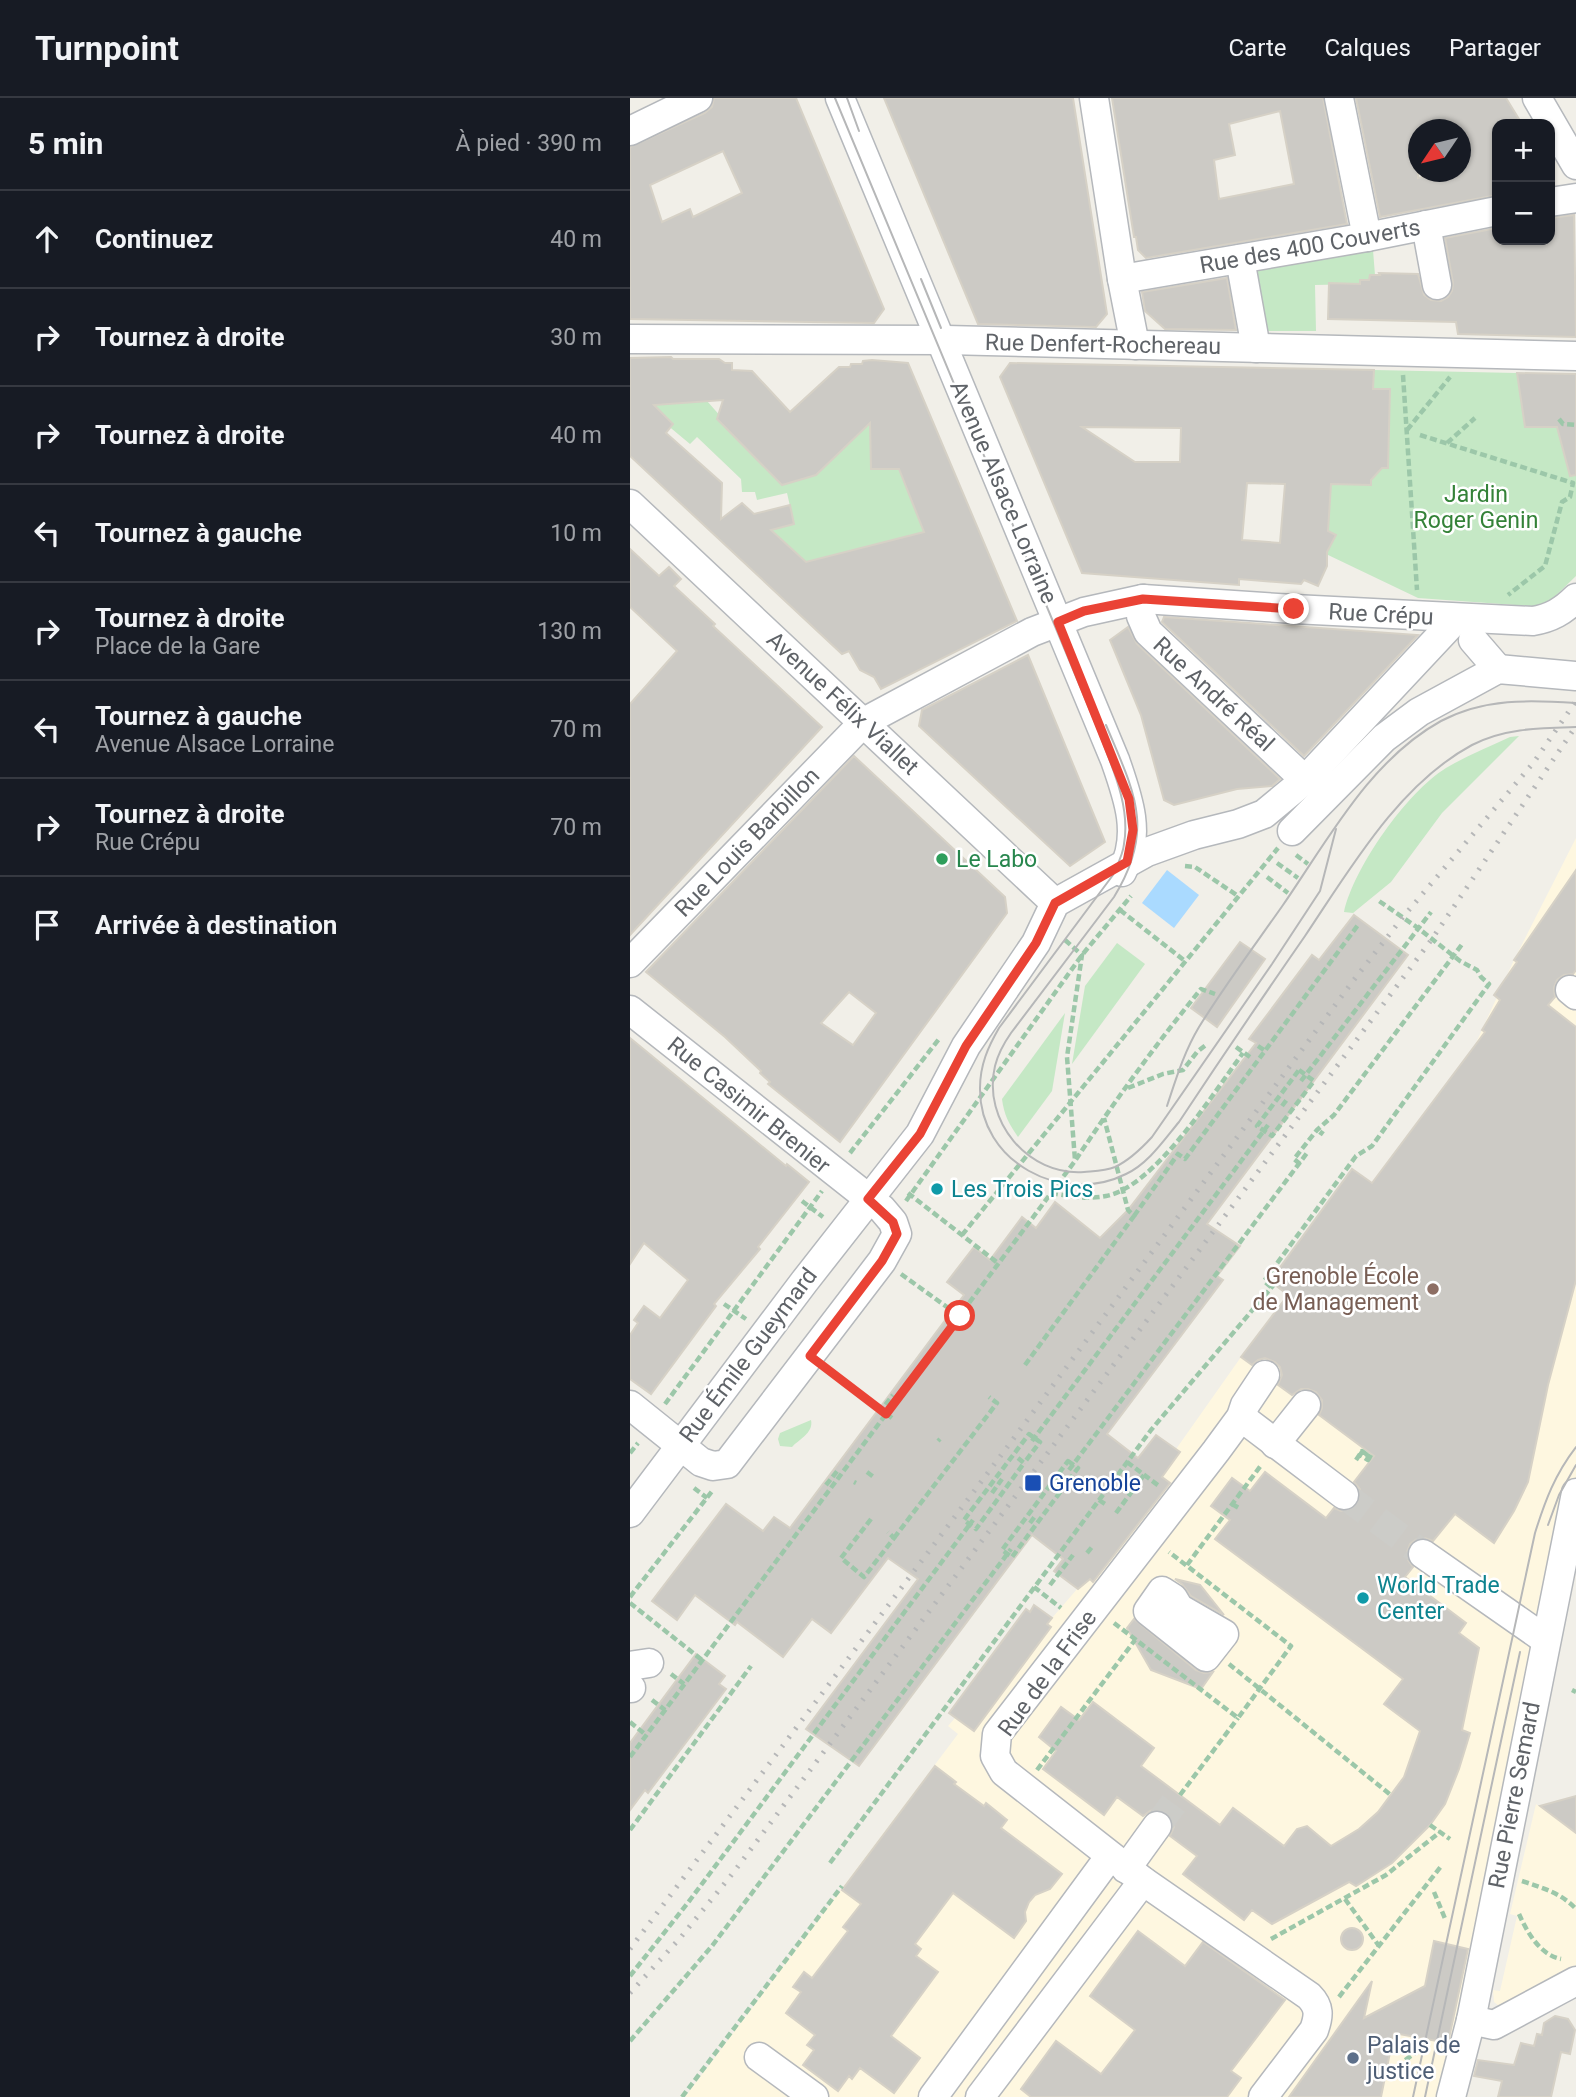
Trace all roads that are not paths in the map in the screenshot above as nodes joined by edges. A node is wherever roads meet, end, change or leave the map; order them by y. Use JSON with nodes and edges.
{"nodes":[{"id":1,"x":698,"y":98,"type":"edge"},
{"id":2,"x":840,"y":98,"type":"edge"},
{"id":3,"x":1094,"y":98,"type":"edge"},
{"id":4,"x":1339,"y":98,"type":"edge"},
{"id":5,"x":1537,"y":98,"type":"edge"},
{"id":6,"x":630,"y":131,"type":"edge"},
{"id":7,"x":1576,"y":165,"type":"edge"},
{"id":8,"x":1576,"y":198,"type":"edge"},
{"id":9,"x":1555,"y":201,"type":"edge"},
{"id":10,"x":1492,"y":212,"type":"edge"},
{"id":11,"x":1426,"y":225,"type":"junction"},
{"id":12,"x":1367,"y":237,"type":"junction"},
{"id":13,"x":1240,"y":259,"type":"junction"},
{"id":14,"x":1122,"y":279,"type":"junction"},
{"id":15,"x":1437,"y":285,"type":"dead end"},
{"id":16,"x":630,"y":338,"type":"edge"},
{"id":17,"x":940,"y":340,"type":"junction"},
{"id":18,"x":1135,"y":345,"type":"junction"},
{"id":19,"x":1256,"y":348,"type":"junction"},
{"id":20,"x":1576,"y":356,"type":"edge"},
{"id":21,"x":630,"y":504,"type":"edge"},
{"id":22,"x":1576,"y":598,"type":"edge"},
{"id":23,"x":1143,"y":599,"type":"junction"},
{"id":24,"x":1058,"y":622,"type":"junction"},
{"id":25,"x":1465,"y":629,"type":"junction"},
{"id":26,"x":1498,"y":669,"type":"junction"},
{"id":27,"x":1576,"y":676,"type":"edge"},
{"id":28,"x":864,"y":722,"type":"junction"},
{"id":29,"x":1305,"y":780,"type":"junction"},
{"id":30,"x":1287,"y":836,"type":"road end"},
{"id":31,"x":1127,"y":862,"type":"junction"},
{"id":32,"x":1122,"y":897,"type":"road end"},
{"id":33,"x":1055,"y":903,"type":"junction"},
{"id":34,"x":630,"y":962,"type":"edge"},
{"id":35,"x":630,"y":1010,"type":"edge"},
{"id":36,"x":868,"y":1199,"type":"junction"},
{"id":37,"x":1265,"y":1375,"type":"dead end"},
{"id":38,"x":630,"y":1405,"type":"edge"},
{"id":39,"x":1306,"y":1405,"type":"dead end"},
{"id":40,"x":1241,"y":1417,"type":"junction"},
{"id":41,"x":681,"y":1444,"type":"junction"},
{"id":42,"x":1271,"y":1450,"type":"junction"},
{"id":43,"x":1576,"y":1493,"type":"edge"},
{"id":44,"x":1344,"y":1495,"type":"tunnel mouth"},
{"id":45,"x":630,"y":1513,"type":"edge"},
{"id":46,"x":1423,"y":1554,"type":"tunnel mouth"},
{"id":47,"x":1546,"y":1640,"type":"junction"},
{"id":48,"x":1157,"y":1826,"type":"tunnel mouth"},
{"id":49,"x":1126,"y":1868,"type":"junction"},
{"id":50,"x":1572,"y":1979,"type":"edge"},
{"id":51,"x":1024,"y":2005,"type":"junction"},
{"id":52,"x":1471,"y":2020,"type":"junction"},
{"id":53,"x":758,"y":2057,"type":"dead end"},
{"id":54,"x":985,"y":2095,"type":"edge"},
{"id":55,"x":814,"y":2097,"type":"edge"},
{"id":56,"x":933,"y":2097,"type":"edge"},
{"id":57,"x":1263,"y":2097,"type":"edge"},
{"id":58,"x":1451,"y":2097,"type":"edge"}],
"edges":[{"from":1,"to":6,"type":"street"},
{"from":2,"to":17,"type":"street","name":"Avenue Alsace Lorraine"},
{"from":3,"to":14,"type":"street"},
{"from":4,"to":12,"type":"street"},
{"from":5,"to":7,"type":"street"},
{"from":8,"to":9,"type":"street"},
{"from":10,"to":11,"type":"street","name":"Rue des 400 Couverts"},
{"from":11,"to":12,"type":"street","name":"Rue des 400 Couverts"},
{"from":11,"to":15,"type":"street"},
{"from":12,"to":13,"type":"street","name":"Rue des 400 Couverts"},
{"from":13,"to":14,"type":"street","name":"Rue des 400 Couverts"},
{"from":13,"to":19,"type":"street"},
{"from":14,"to":18,"type":"street"},
{"from":16,"to":17,"type":"street","name":"Rue Denfert-Rochereau"},
{"from":17,"to":18,"type":"street","name":"Rue Denfert-Rochereau"},
{"from":17,"to":24,"type":"street","name":"Avenue Alsace Lorraine"},
{"from":18,"to":19,"type":"street","name":"Rue Denfert-Rochereau"},
{"from":19,"to":20,"type":"street","name":"Rue Denfert-Rochereau"},
{"from":21,"to":28,"type":"street","name":"Avenue Félix Viallet"},
{"from":22,"to":25,"type":"street","name":"Rue Crépu"},
{"from":23,"to":24,"type":"street","name":"Rue Crépu"},
{"from":23,"to":25,"type":"street","name":"Rue Crépu"},
{"from":23,"to":29,"type":"street","name":"Rue André Réal"},
{"from":24,"to":28,"type":"street","name":"Rue Louis Barbillon"},
{"from":24,"to":31,"type":"street","name":"Avenue Alsace Lorraine"},
{"from":25,"to":26,"type":"street"},
{"from":25,"to":29,"type":"street"},
{"from":26,"to":27,"type":"street"},
{"from":26,"to":30,"type":"street"},
{"from":28,"to":33,"type":"street","name":"Avenue Félix Viallet"},
{"from":28,"to":34,"type":"street","name":"Rue Louis Barbillon"},
{"from":29,"to":31,"type":"street"},
{"from":31,"to":32,"type":"street","name":"Avenue Alsace Lorraine"},
{"from":31,"to":33,"type":"street"},
{"from":33,"to":36,"type":"street","name":"Rue Émile Gueymard"},
{"from":35,"to":36,"type":"street","name":"Rue Casimir Brenier"},
{"from":36,"to":41,"type":"street","name":"Rue Émile Gueymard"},
{"from":36,"to":41,"type":"street","name":"Rue Casimir Brenier"},
{"from":37,"to":40,"type":"street","name":"Rue de la Frise"},
{"from":38,"to":41,"type":"street"},
{"from":39,"to":42,"type":"street"},
{"from":40,"to":42,"type":"street"},
{"from":40,"to":49,"type":"street","name":"Rue de la Frise"},
{"from":41,"to":45,"type":"street","name":"Rue Émile Gueymard"},
{"from":42,"to":44,"type":"street"},
{"from":43,"to":47,"type":"street","name":"Rue Pierre Semard"},
{"from":46,"to":47,"type":"street"},
{"from":47,"to":52,"type":"street","name":"Rue Pierre Semard"},
{"from":48,"to":49,"type":"street"},
{"from":49,"to":51,"type":"street"},
{"from":49,"to":51,"type":"street"},
{"from":49,"to":57,"type":"street","name":"Rue de la Frise"},
{"from":50,"to":52,"type":"street"},
{"from":51,"to":54,"type":"street"},
{"from":51,"to":56,"type":"street"},
{"from":52,"to":58,"type":"street","name":"Rue Pierre Semard"},
{"from":53,"to":55,"type":"street"}]}
